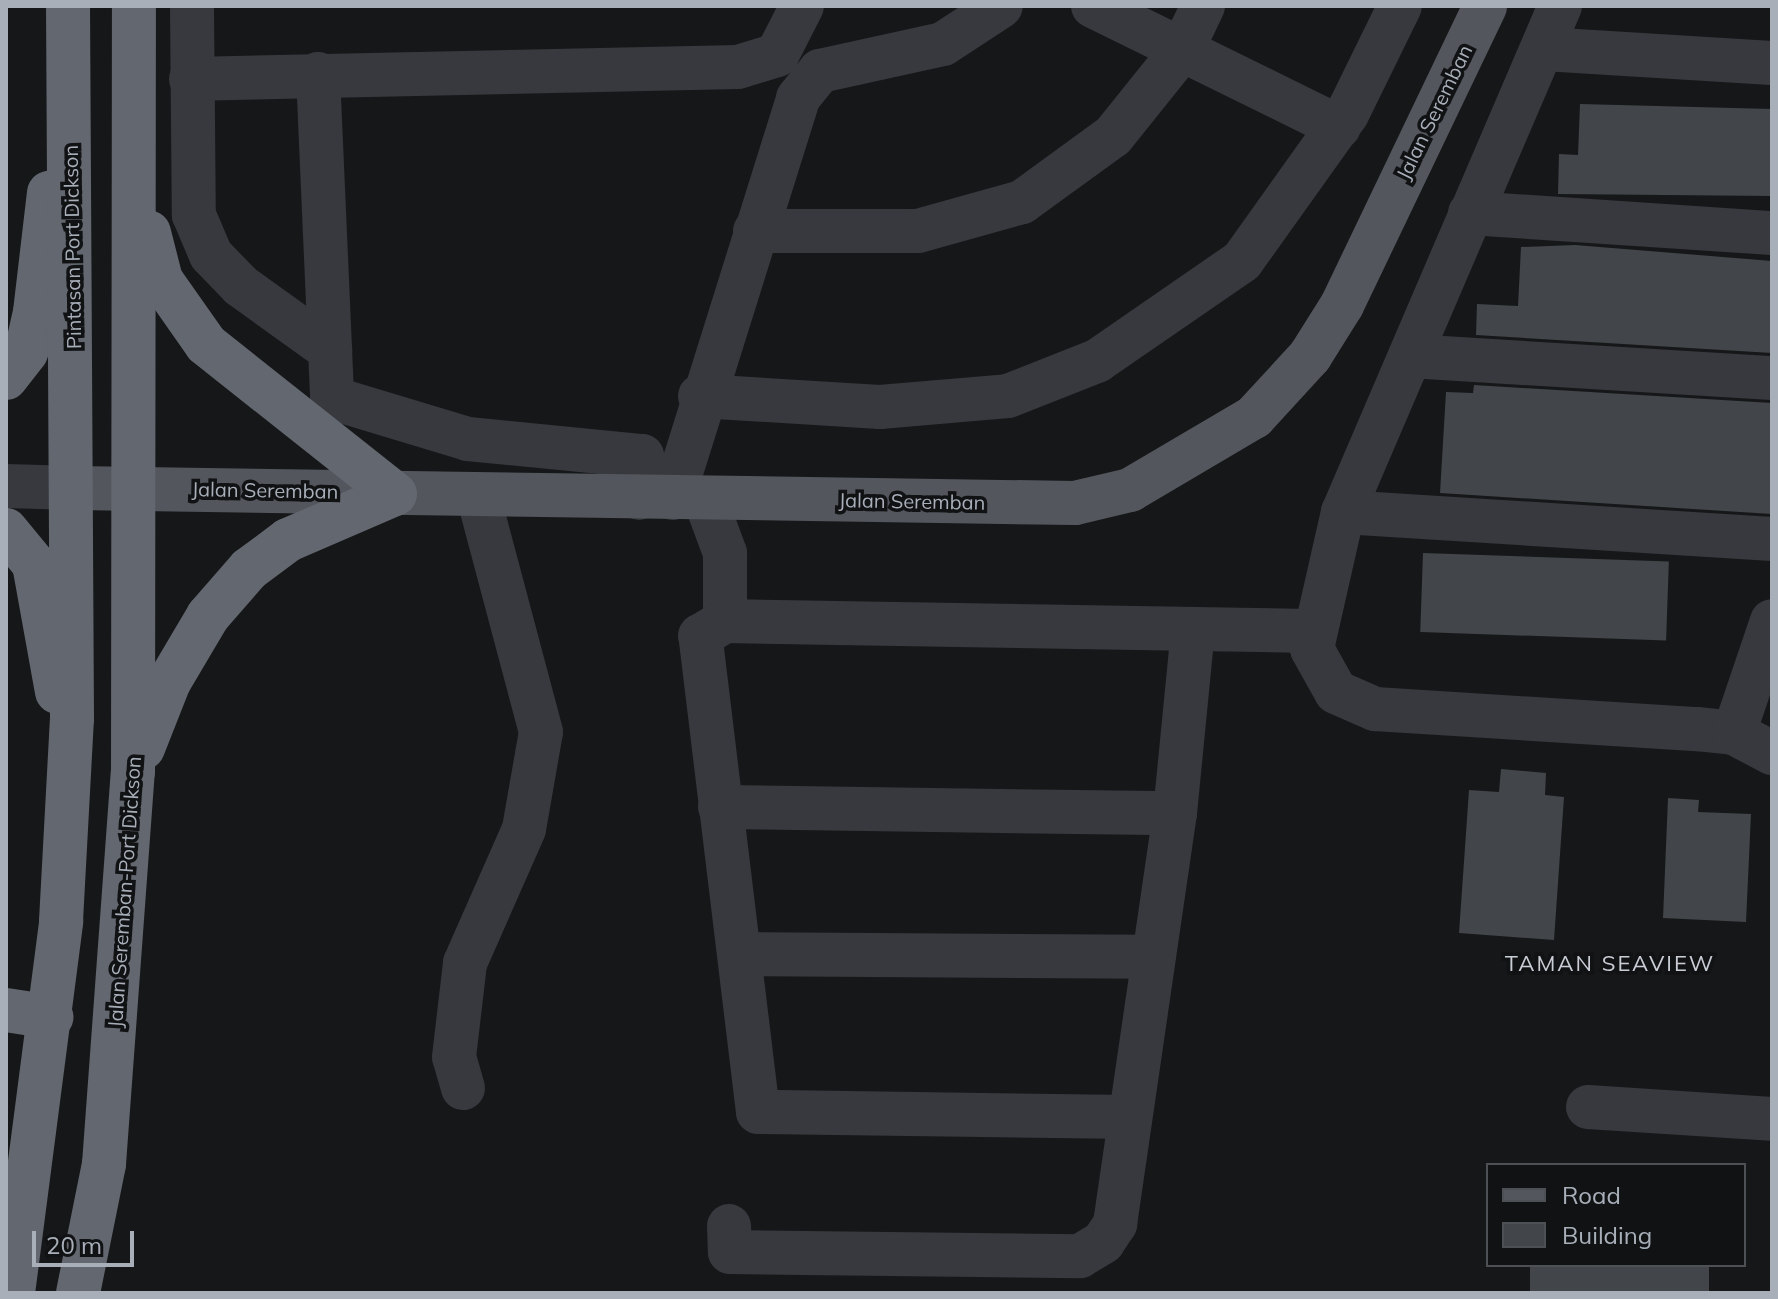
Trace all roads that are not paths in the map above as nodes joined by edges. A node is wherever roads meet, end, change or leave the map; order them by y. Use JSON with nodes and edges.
{"nodes":[{"id":1,"x":68,"y":6,"type":"edge"},
{"id":2,"x":134,"y":6,"type":"edge"},
{"id":3,"x":192,"y":6,"type":"edge"},
{"id":4,"x":802,"y":6,"type":"edge"},
{"id":5,"x":1001,"y":6,"type":"edge"},
{"id":6,"x":1093,"y":6,"type":"edge"},
{"id":7,"x":1203,"y":6,"type":"edge"},
{"id":8,"x":1400,"y":6,"type":"edge"},
{"id":9,"x":1485,"y":6,"type":"edge"},
{"id":10,"x":1560,"y":6,"type":"edge"},
{"id":11,"x":1544,"y":49,"type":"junction"},
{"id":12,"x":1182,"y":50,"type":"junction"},
{"id":13,"x":1772,"y":63,"type":"edge"},
{"id":14,"x":318,"y":74,"type":"junction"},
{"id":15,"x":191,"y":79,"type":"junction"},
{"id":16,"x":70,"y":100,"type":"junction"},
{"id":17,"x":1339,"y":127,"type":"junction"},
{"id":18,"x":137,"y":181,"type":"junction"},
{"id":19,"x":1470,"y":213,"type":"junction"},
{"id":20,"x":755,"y":231,"type":"junction"},
{"id":21,"x":1772,"y":233,"type":"edge"},
{"id":22,"x":330,"y":350,"type":"junction"},
{"id":23,"x":1410,"y":356,"type":"junction"},
{"id":24,"x":6,"y":378,"type":"edge"},
{"id":25,"x":1772,"y":378,"type":"edge"},
{"id":26,"x":700,"y":396,"type":"junction"},
{"id":27,"x":6,"y":486,"type":"edge"},
{"id":28,"x":136,"y":487,"type":"junction"},
{"id":29,"x":75,"y":488,"type":"junction"},
{"id":30,"x":395,"y":494,"type":"junction"},
{"id":31,"x":478,"y":495,"type":"junction"},
{"id":32,"x":672,"y":498,"type":"junction"},
{"id":33,"x":1343,"y":512,"type":"junction"},
{"id":34,"x":6,"y":530,"type":"edge"},
{"id":35,"x":1772,"y":539,"type":"edge"},
{"id":36,"x":725,"y":621,"type":"junction"},
{"id":37,"x":1772,"y":621,"type":"edge"},
{"id":38,"x":1193,"y":631,"type":"junction"},
{"id":39,"x":1311,"y":631,"type":"junction"},
{"id":40,"x":72,"y":719,"type":"junction"},
{"id":41,"x":1753,"y":743,"type":"edge"},
{"id":42,"x":133,"y":772,"type":"junction"},
{"id":43,"x":720,"y":807,"type":"junction"},
{"id":44,"x":1175,"y":813,"type":"junction"},
{"id":45,"x":744,"y":954,"type":"junction"},
{"id":46,"x":1151,"y":957,"type":"junction"},
{"id":47,"x":6,"y":1010,"type":"edge"},
{"id":48,"x":51,"y":1017,"type":"junction"},
{"id":49,"x":463,"y":1088,"type":"dead end"},
{"id":50,"x":1588,"y":1107,"type":"dead end"},
{"id":51,"x":1129,"y":1117,"type":"junction"},
{"id":52,"x":1772,"y":1119,"type":"edge"},
{"id":53,"x":729,"y":1226,"type":"dead end"},
{"id":54,"x":13,"y":1293,"type":"edge"},
{"id":55,"x":78,"y":1293,"type":"edge"}],
"edges":[{"from":1,"to":16,"type":"highway","name":"Pintasan Port Dickson"},
{"from":2,"to":18,"type":"highway"},
{"from":3,"to":15,"type":"street"},
{"from":4,"to":14,"type":"street"},
{"from":5,"to":20,"type":"street"},
{"from":6,"to":12,"type":"street"},
{"from":7,"to":12,"type":"street"},
{"from":8,"to":17,"type":"street"},
{"from":9,"to":32,"type":"main road","name":"Jalan Seremban"},
{"from":10,"to":11,"type":"street"},
{"from":11,"to":13,"type":"street"},
{"from":11,"to":19,"type":"street"},
{"from":12,"to":17,"type":"street"},
{"from":12,"to":20,"type":"street"},
{"from":14,"to":15,"type":"street"},
{"from":14,"to":22,"type":"street"},
{"from":15,"to":22,"type":"street"},
{"from":16,"to":24,"type":"highway"},
{"from":16,"to":29,"type":"highway","name":"Pintasan Port Dickson"},
{"from":17,"to":26,"type":"street"},
{"from":18,"to":28,"type":"highway"},
{"from":18,"to":30,"type":"highway"},
{"from":19,"to":21,"type":"street"},
{"from":19,"to":23,"type":"street"},
{"from":20,"to":26,"type":"street"},
{"from":22,"to":32,"type":"street"},
{"from":23,"to":25,"type":"street"},
{"from":23,"to":33,"type":"street"},
{"from":26,"to":32,"type":"street"},
{"from":27,"to":29,"type":"street"},
{"from":28,"to":29,"type":"main road","name":"Jalan Seremban"},
{"from":28,"to":30,"type":"main road","name":"Jalan Seremban"},
{"from":28,"to":42,"type":"highway","name":"Jalan Seremban-Port Dickson"},
{"from":29,"to":40,"type":"highway"},
{"from":30,"to":31,"type":"main road","name":"Jalan Seremban"},
{"from":30,"to":42,"type":"highway"},
{"from":31,"to":32,"type":"main road","name":"Jalan Seremban"},
{"from":31,"to":49,"type":"street"},
{"from":32,"to":36,"type":"street"},
{"from":33,"to":35,"type":"street"},
{"from":33,"to":39,"type":"street"},
{"from":34,"to":40,"type":"highway"},
{"from":36,"to":38,"type":"street"},
{"from":36,"to":43,"type":"street"},
{"from":37,"to":41,"type":"street"},
{"from":38,"to":39,"type":"street"},
{"from":38,"to":44,"type":"street"},
{"from":39,"to":41,"type":"street"},
{"from":40,"to":48,"type":"highway"},
{"from":42,"to":55,"type":"highway","name":"Jalan Seremban-Port Dickson"},
{"from":43,"to":44,"type":"street"},
{"from":43,"to":45,"type":"street"},
{"from":44,"to":46,"type":"street"},
{"from":45,"to":46,"type":"street"},
{"from":45,"to":51,"type":"street"},
{"from":46,"to":51,"type":"street"},
{"from":47,"to":48,"type":"highway"},
{"from":48,"to":54,"type":"highway"},
{"from":50,"to":52,"type":"street"},
{"from":51,"to":53,"type":"street"}]}
